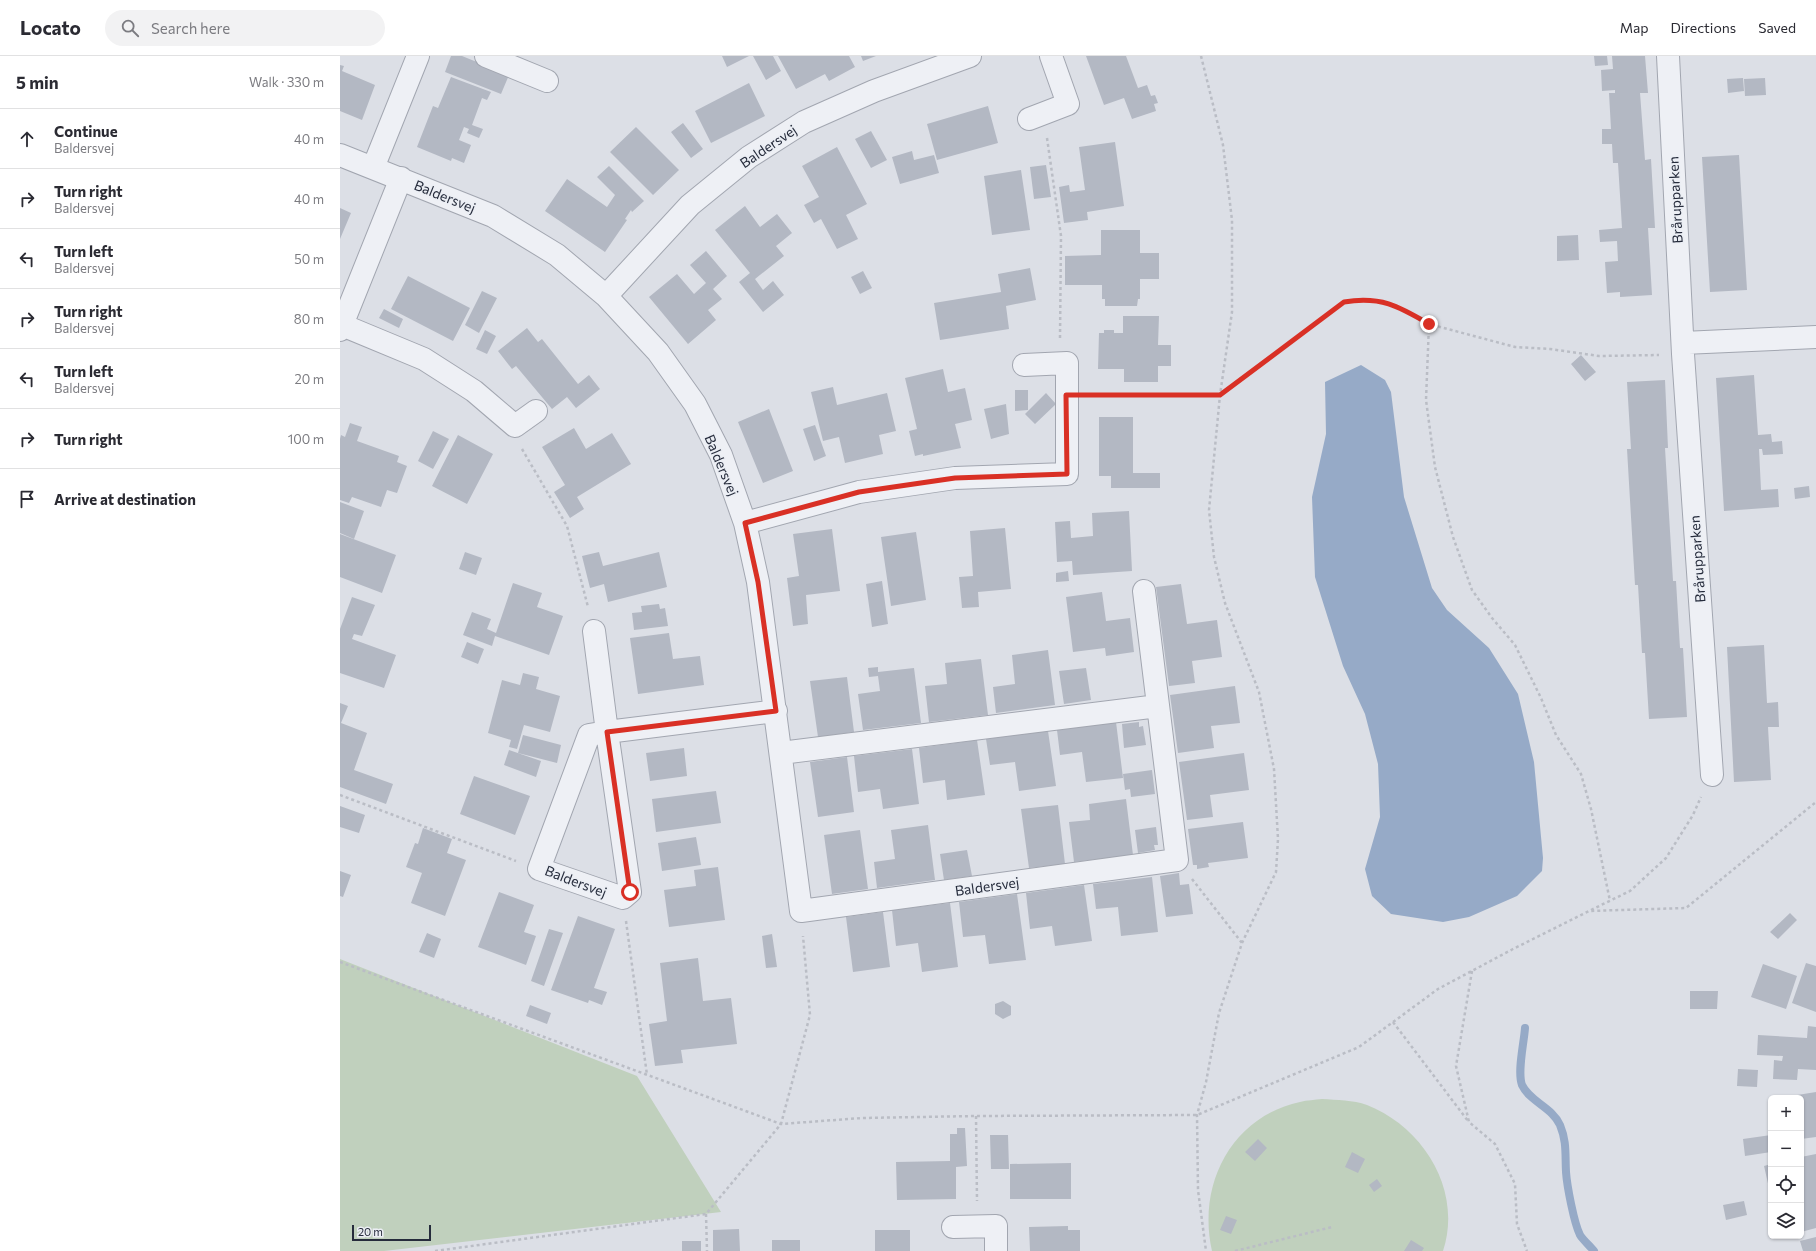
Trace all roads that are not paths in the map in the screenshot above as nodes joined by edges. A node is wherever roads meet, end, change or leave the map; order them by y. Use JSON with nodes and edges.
{"nodes":[{"id":1,"x":418,"y":56,"type":"edge"},
{"id":2,"x":486,"y":56,"type":"edge"},
{"id":3,"x":970,"y":56,"type":"edge"},
{"id":4,"x":1051,"y":56,"type":"edge"},
{"id":5,"x":1668,"y":56,"type":"edge"},
{"id":6,"x":547,"y":81,"type":"dead end"},
{"id":7,"x":1037,"y":117,"type":"road end"},
{"id":8,"x":340,"y":155,"type":"edge"},
{"id":9,"x":373,"y":168,"type":"junction"},
{"id":10,"x":401,"y":178,"type":"junction"},
{"id":11,"x":606,"y":296,"type":"junction"},
{"id":12,"x":341,"y":327,"type":"edge"},
{"id":13,"x":1816,"y":337,"type":"edge"},
{"id":14,"x":1683,"y":349,"type":"junction"},
{"id":15,"x":1024,"y":365,"type":"dead end"},
{"id":16,"x":536,"y":411,"type":"dead end"},
{"id":17,"x":745,"y":523,"type":"junction"},
{"id":18,"x":1144,"y":591,"type":"dead end"},
{"id":19,"x":594,"y":631,"type":"road end"},
{"id":20,"x":1158,"y":706,"type":"junction"},
{"id":21,"x":776,"y":711,"type":"junction"},
{"id":22,"x":607,"y":732,"type":"junction"},
{"id":23,"x":781,"y":753,"type":"junction"},
{"id":24,"x":1712,"y":775,"type":"road end"},
{"id":25,"x":953,"y":1227,"type":"dead end"},
{"id":26,"x":996,"y":1251,"type":"edge"}],
"edges":[{"from":1,"to":9,"type":"street"},
{"from":2,"to":6,"type":"street"},
{"from":3,"to":11,"type":"street","name":"Baldersvej"},
{"from":4,"to":7,"type":"street"},
{"from":5,"to":14,"type":"street","name":"Brårupparken"},
{"from":8,"to":9,"type":"street","name":"Baldersvej"},
{"from":9,"to":10,"type":"street","name":"Baldersvej"},
{"from":10,"to":11,"type":"street","name":"Baldersvej"},
{"from":10,"to":12,"type":"street","name":"Baldersvej"},
{"from":11,"to":17,"type":"street","name":"Baldersvej"},
{"from":12,"to":16,"type":"street","name":"Baldersvej"},
{"from":13,"to":14,"type":"street"},
{"from":14,"to":24,"type":"street","name":"Brårupparken"},
{"from":15,"to":17,"type":"street"},
{"from":17,"to":21,"type":"street","name":"Baldersvej"},
{"from":18,"to":20,"type":"street"},
{"from":19,"to":22,"type":"street","name":"Baldersvej"},
{"from":20,"to":23,"type":"street"},
{"from":20,"to":23,"type":"street","name":"Baldersvej"},
{"from":21,"to":22,"type":"street","name":"Baldersvej"},
{"from":21,"to":23,"type":"street","name":"Baldersvej"},
{"from":22,"to":22,"type":"street","name":"Baldersvej"},
{"from":25,"to":26,"type":"street"}]}
